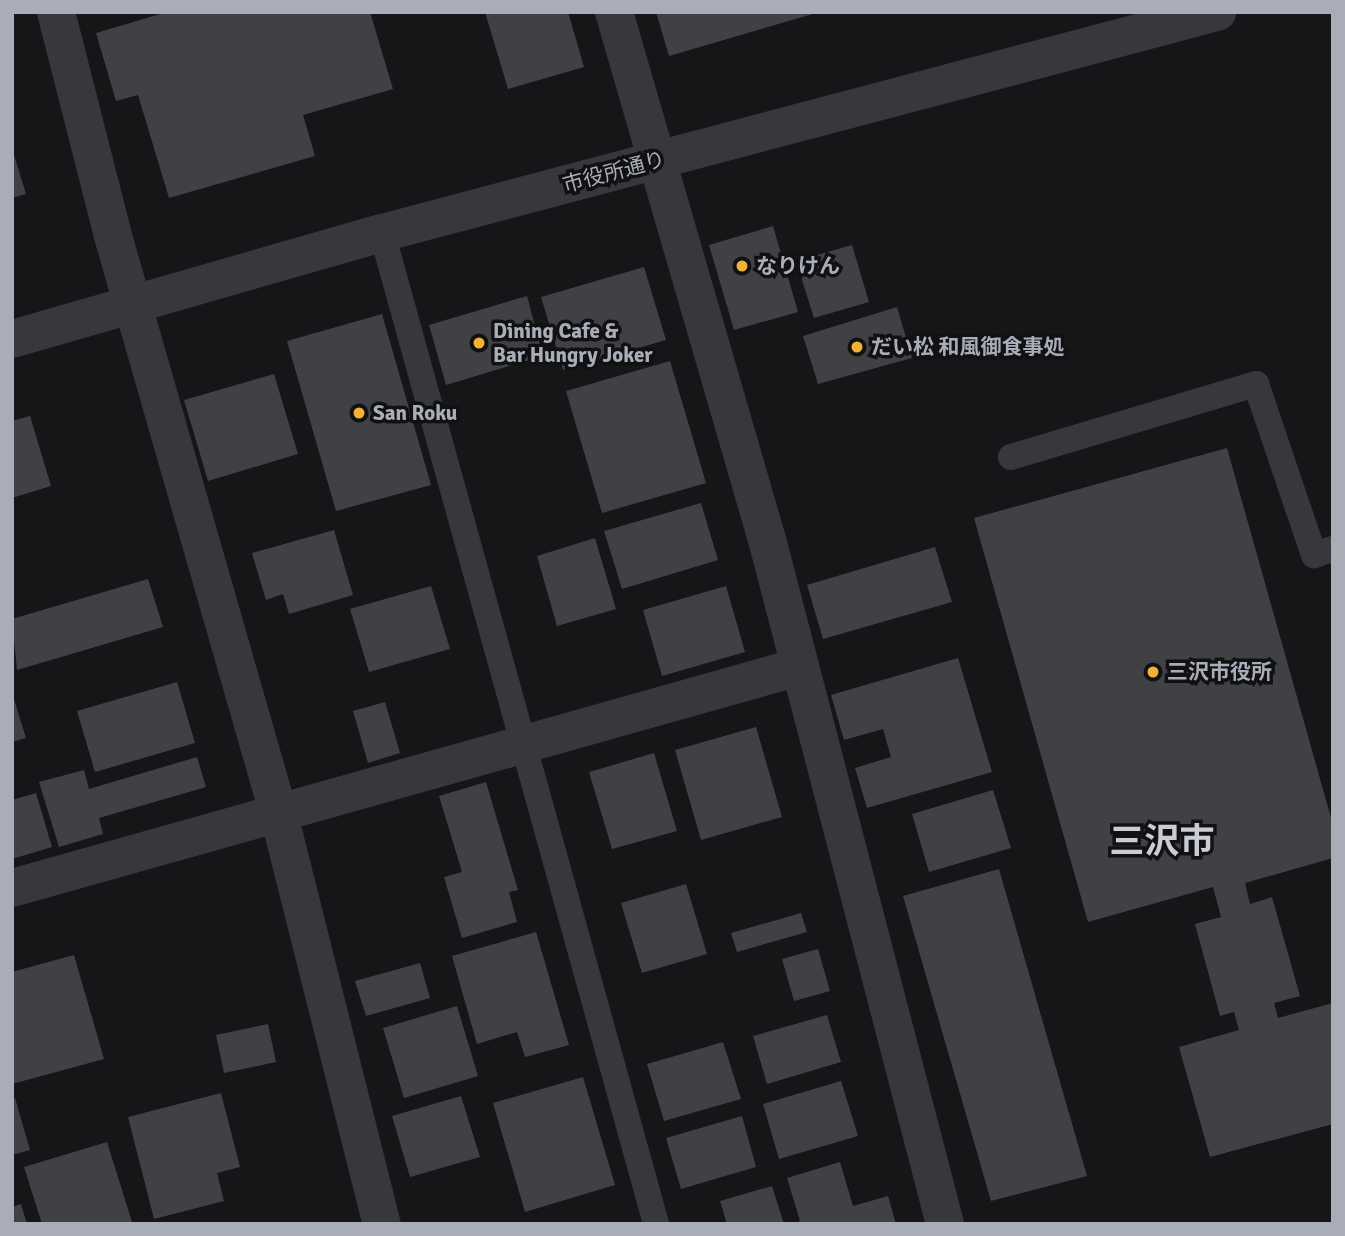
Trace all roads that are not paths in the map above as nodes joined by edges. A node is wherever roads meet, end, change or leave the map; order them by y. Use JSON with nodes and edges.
{"nodes":[{"id":1,"x":56,"y":12,"type":"edge"},
{"id":2,"x":614,"y":12,"type":"edge"},
{"id":3,"x":1217,"y":12,"type":"edge"},
{"id":4,"x":658,"y":161,"type":"junction"},
{"id":5,"x":382,"y":233,"type":"junction"},
{"id":6,"x":133,"y":305,"type":"junction"},
{"id":7,"x":12,"y":339,"type":"edge"},
{"id":8,"x":1011,"y":457,"type":"dead end"},
{"id":9,"x":1333,"y":549,"type":"edge"},
{"id":10,"x":799,"y":667,"type":"junction"},
{"id":11,"x":527,"y":747,"type":"junction"},
{"id":12,"x":279,"y":815,"type":"junction"},
{"id":13,"x":12,"y":888,"type":"edge"},
{"id":14,"x":382,"y":1224,"type":"edge"},
{"id":15,"x":656,"y":1224,"type":"edge"},
{"id":16,"x":945,"y":1224,"type":"edge"}],
"edges":[{"from":1,"to":6,"type":"street"},
{"from":2,"to":4,"type":"street"},
{"from":3,"to":4,"type":"street","name":"市役所通り"},
{"from":4,"to":5,"type":"street","name":"市役所通り"},
{"from":4,"to":10,"type":"street"},
{"from":5,"to":6,"type":"street","name":"市役所通り"},
{"from":5,"to":11,"type":"lane"},
{"from":6,"to":7,"type":"street","name":"市役所通り"},
{"from":6,"to":12,"type":"street"},
{"from":8,"to":9,"type":"lane"},
{"from":10,"to":11,"type":"street"},
{"from":10,"to":16,"type":"street"},
{"from":11,"to":12,"type":"street"},
{"from":11,"to":15,"type":"lane"},
{"from":12,"to":13,"type":"street"},
{"from":12,"to":14,"type":"street"}]}
